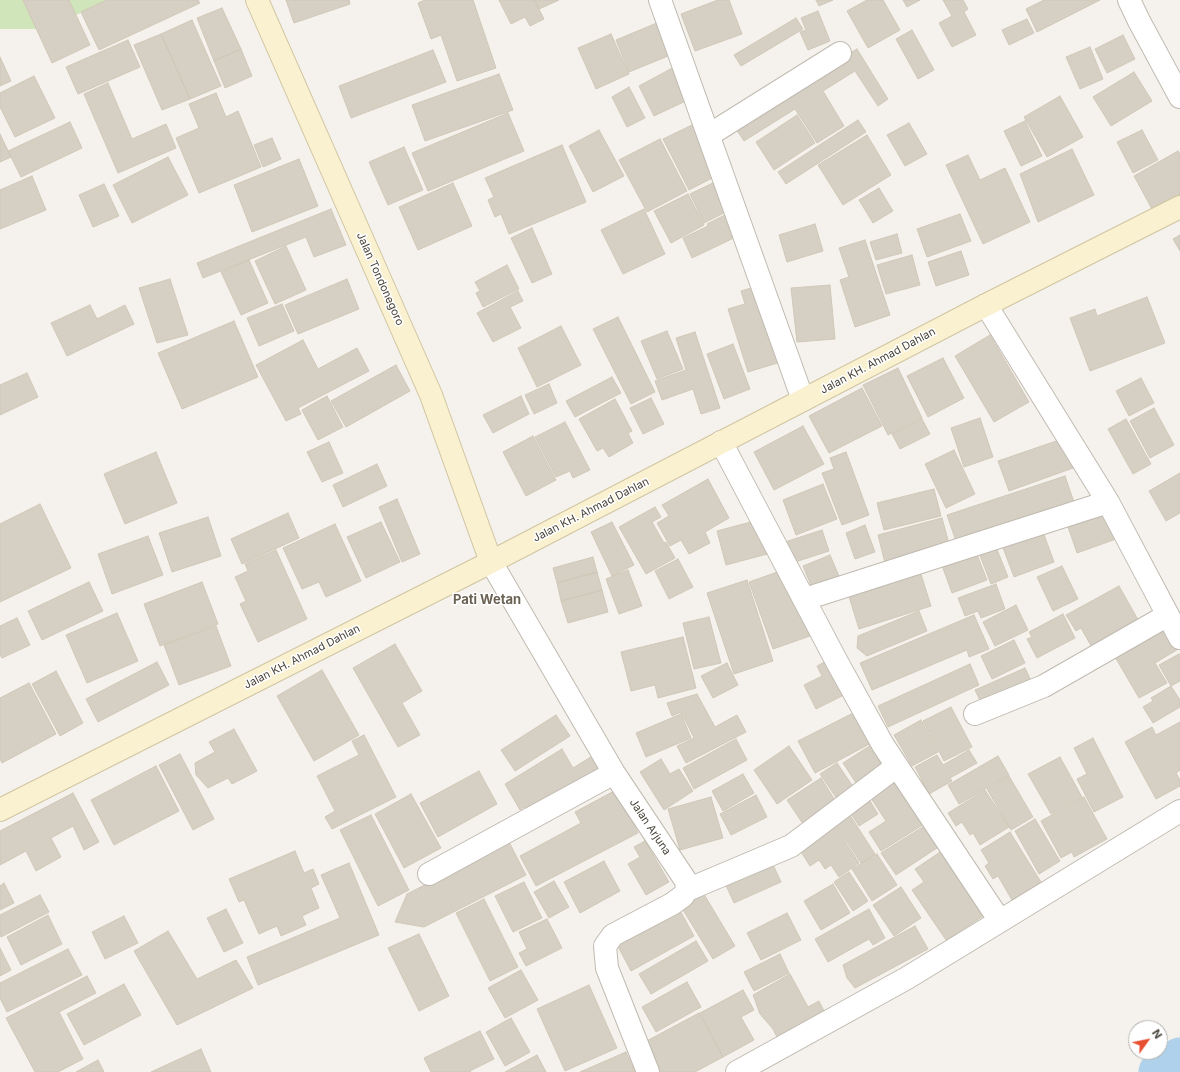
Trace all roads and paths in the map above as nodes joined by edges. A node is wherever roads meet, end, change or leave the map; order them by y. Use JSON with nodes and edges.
{"nodes":[{"id":1,"x":256,"y":0,"type":"edge"},
{"id":2,"x":660,"y":0,"type":"edge"},
{"id":3,"x":1129,"y":0,"type":"edge"},
{"id":4,"x":840,"y":53,"type":"dead end"},
{"id":5,"x":1180,"y":97,"type":"edge"},
{"id":6,"x":709,"y":135,"type":"junction"},
{"id":7,"x":1180,"y":207,"type":"edge"},
{"id":8,"x":986,"y":305,"type":"junction"},
{"id":9,"x":803,"y":400,"type":"junction"},
{"id":10,"x":722,"y":442,"type":"junction"},
{"id":11,"x":1108,"y":502,"type":"junction"},
{"id":12,"x":491,"y":562,"type":"junction"},
{"id":13,"x":805,"y":599,"type":"junction"},
{"id":14,"x":1168,"y":615,"type":"junction"},
{"id":15,"x":1180,"y":638,"type":"edge"},
{"id":16,"x":975,"y":714,"type":"dead end"},
{"id":17,"x":897,"y":766,"type":"junction"},
{"id":18,"x":614,"y":773,"type":"junction"},
{"id":19,"x":0,"y":810,"type":"edge"},
{"id":20,"x":1180,"y":810,"type":"edge"},
{"id":21,"x":429,"y":874,"type":"dead end"},
{"id":22,"x":687,"y":890,"type":"junction"},
{"id":23,"x":1000,"y":921,"type":"junction"},
{"id":24,"x":648,"y":1072,"type":"edge"},
{"id":25,"x":737,"y":1072,"type":"edge"}],
"edges":[{"from":1,"to":12,"type":"street","name":"Jalan Tondonegoro"},
{"from":2,"to":6,"type":"street"},
{"from":3,"to":5,"type":"street"},
{"from":4,"to":6,"type":"street"},
{"from":6,"to":9,"type":"street"},
{"from":7,"to":8,"type":"street","name":"Jalan KH. Ahmad Dahlan"},
{"from":8,"to":9,"type":"street","name":"Jalan KH. Ahmad Dahlan"},
{"from":8,"to":11,"type":"street"},
{"from":9,"to":10,"type":"street","name":"Jalan KH. Ahmad Dahlan"},
{"from":10,"to":12,"type":"street","name":"Jalan KH. Ahmad Dahlan"},
{"from":10,"to":13,"type":"street"},
{"from":11,"to":13,"type":"street"},
{"from":11,"to":14,"type":"street"},
{"from":12,"to":18,"type":"street","name":"Jalan Arjuna"},
{"from":12,"to":19,"type":"street","name":"Jalan KH. Ahmad Dahlan"},
{"from":13,"to":17,"type":"street"},
{"from":14,"to":15,"type":"street"},
{"from":14,"to":16,"type":"street"},
{"from":17,"to":22,"type":"street"},
{"from":17,"to":23,"type":"street"},
{"from":18,"to":21,"type":"street"},
{"from":18,"to":22,"type":"street","name":"Jalan Arjuna"},
{"from":20,"to":23,"type":"street"},
{"from":22,"to":24,"type":"street"},
{"from":23,"to":25,"type":"street"}]}
